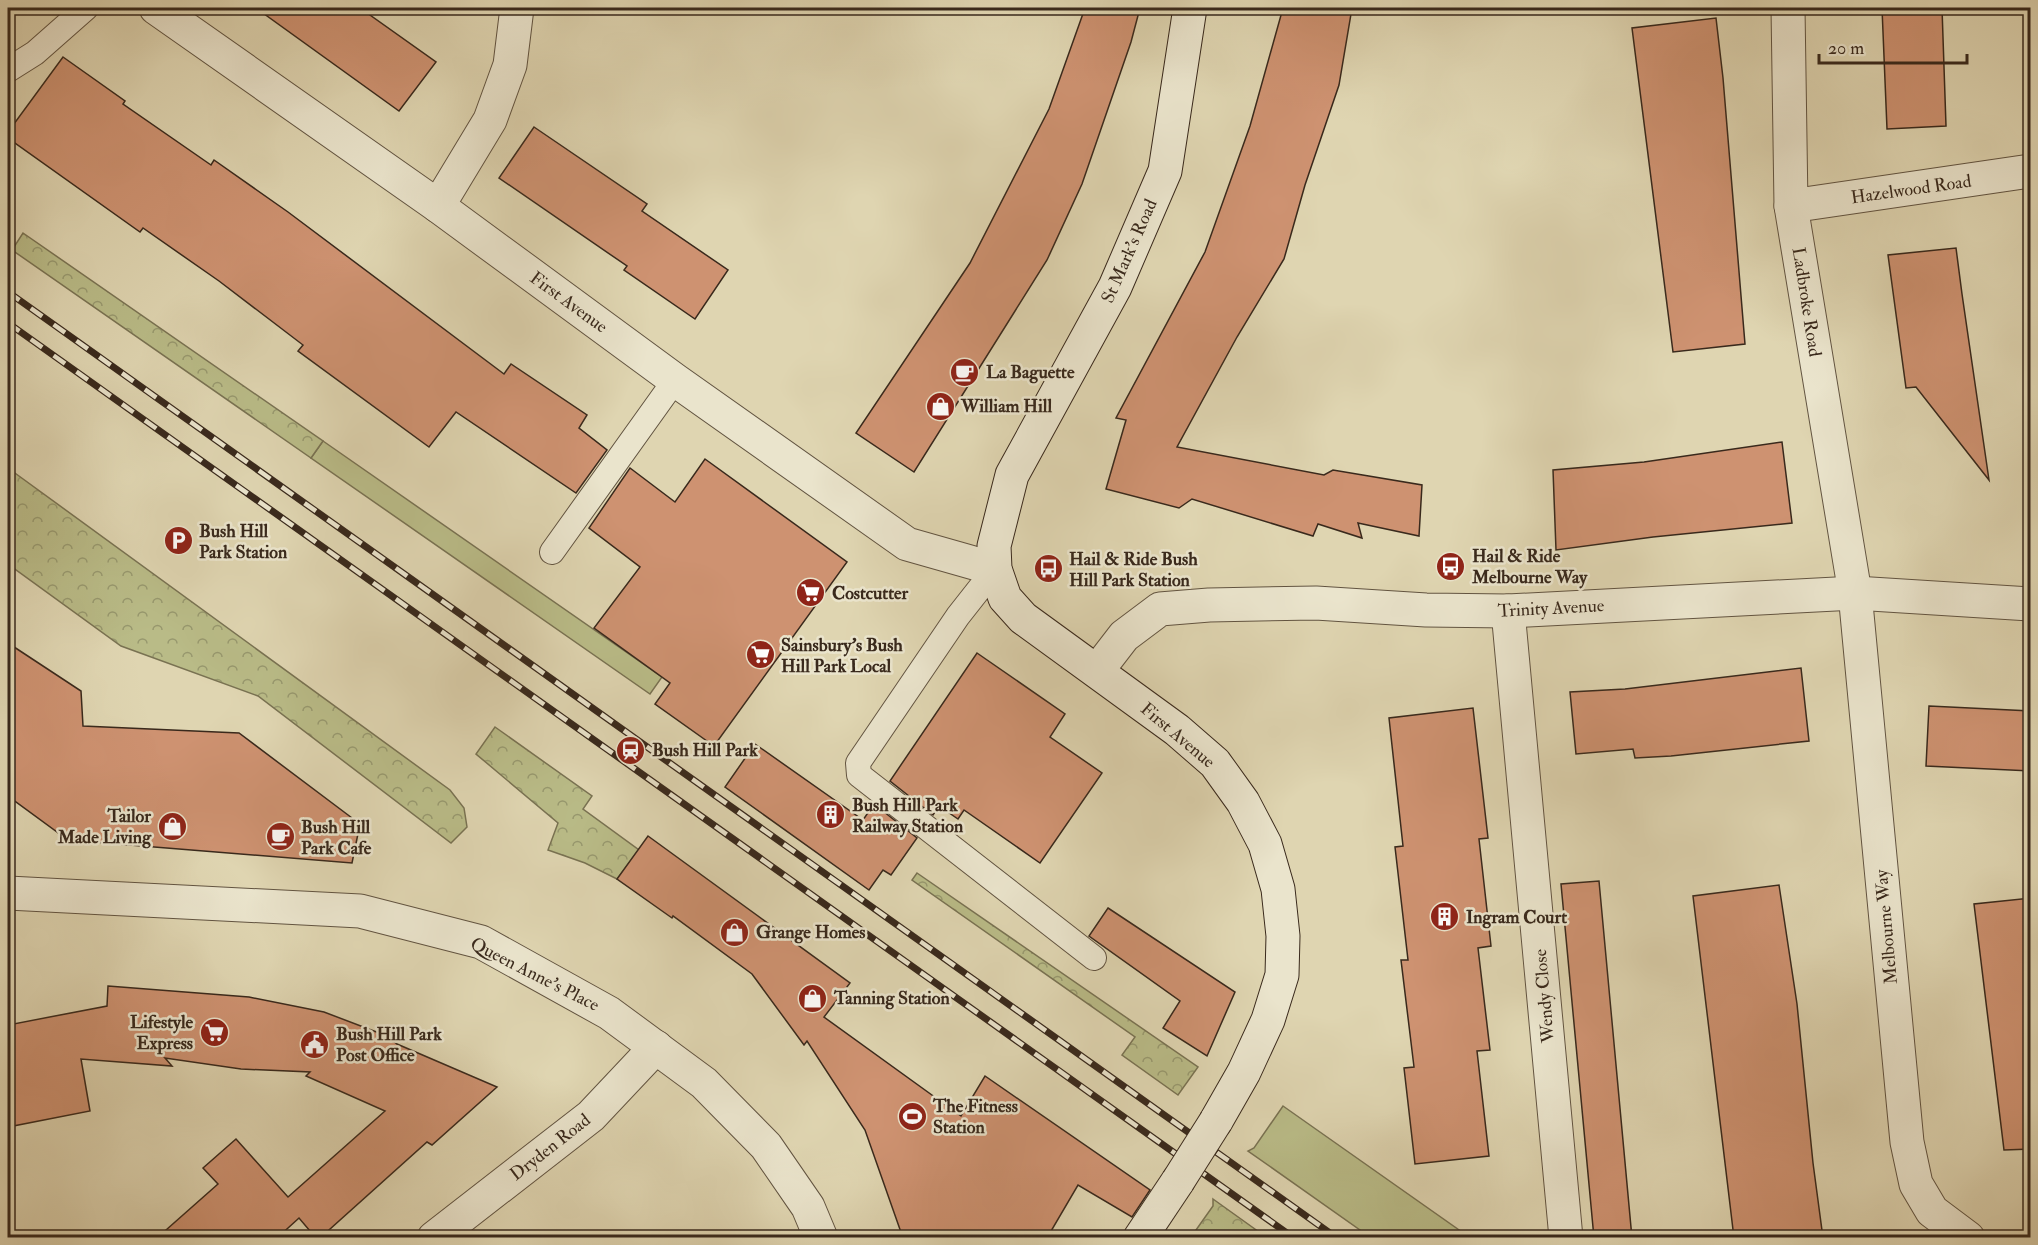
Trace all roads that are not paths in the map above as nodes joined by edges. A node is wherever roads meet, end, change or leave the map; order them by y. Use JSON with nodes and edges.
{"nodes":[{"id":1,"x":86,"y":8,"type":"edge"},
{"id":2,"x":156,"y":8,"type":"edge"},
{"id":3,"x":517,"y":8,"type":"edge"},
{"id":4,"x":1190,"y":8,"type":"edge"},
{"id":5,"x":1788,"y":8,"type":"edge"},
{"id":6,"x":8,"y":70,"type":"edge"},
{"id":7,"x":2031,"y":171,"type":"edge"},
{"id":8,"x":438,"y":206,"type":"junction"},
{"id":9,"x":1791,"y":206,"type":"junction"},
{"id":10,"x":675,"y":380,"type":"junction"},
{"id":11,"x":1012,"y":475,"type":"joint"},
{"id":12,"x":552,"y":552,"type":"dead end"},
{"id":13,"x":995,"y":569,"type":"junction"},
{"id":14,"x":1855,"y":593,"type":"junction"},
{"id":15,"x":2031,"y":604,"type":"edge"},
{"id":16,"x":1508,"y":611,"type":"junction"},
{"id":17,"x":1097,"y":671,"type":"junction"},
{"id":18,"x":8,"y":893,"type":"edge"},
{"id":19,"x":1094,"y":958,"type":"dead end"},
{"id":20,"x":656,"y":1047,"type":"junction"},
{"id":21,"x":434,"y":1238,"type":"edge"},
{"id":22,"x":821,"y":1238,"type":"edge"},
{"id":23,"x":1140,"y":1238,"type":"edge"},
{"id":24,"x":1566,"y":1238,"type":"edge"},
{"id":25,"x":1968,"y":1238,"type":"edge"}],
"edges":[{"from":1,"to":6,"type":"lane"},
{"from":2,"to":8,"type":"street","name":"First Avenue"},
{"from":3,"to":8,"type":"street"},
{"from":4,"to":11,"type":"street","name":"St Mark's Road"},
{"from":5,"to":9,"type":"street","name":"Ladbroke Road"},
{"from":7,"to":9,"type":"street","name":"Hazelwood Road"},
{"from":8,"to":10,"type":"street","name":"First Avenue"},
{"from":9,"to":14,"type":"street","name":"Ladbroke Road"},
{"from":10,"to":12,"type":"lane"},
{"from":10,"to":13,"type":"street","name":"First Avenue"},
{"from":11,"to":13,"type":"street","name":"First Avenue"},
{"from":13,"to":17,"type":"street","name":"First Avenue"},
{"from":13,"to":19,"type":"lane"},
{"from":14,"to":15,"type":"street","name":"Trinity Avenue"},
{"from":14,"to":16,"type":"street","name":"Trinity Avenue"},
{"from":14,"to":25,"type":"street","name":"Melbourne Way"},
{"from":16,"to":17,"type":"street","name":"Trinity Avenue"},
{"from":16,"to":24,"type":"street","name":"Wendy Close"},
{"from":17,"to":23,"type":"street","name":"First Avenue","bridge":true},
{"from":18,"to":20,"type":"street","name":"Queen Anne's Place"},
{"from":20,"to":21,"type":"street","name":"Dryden Road"},
{"from":20,"to":22,"type":"street","name":"Queen Anne's Place"}]}
